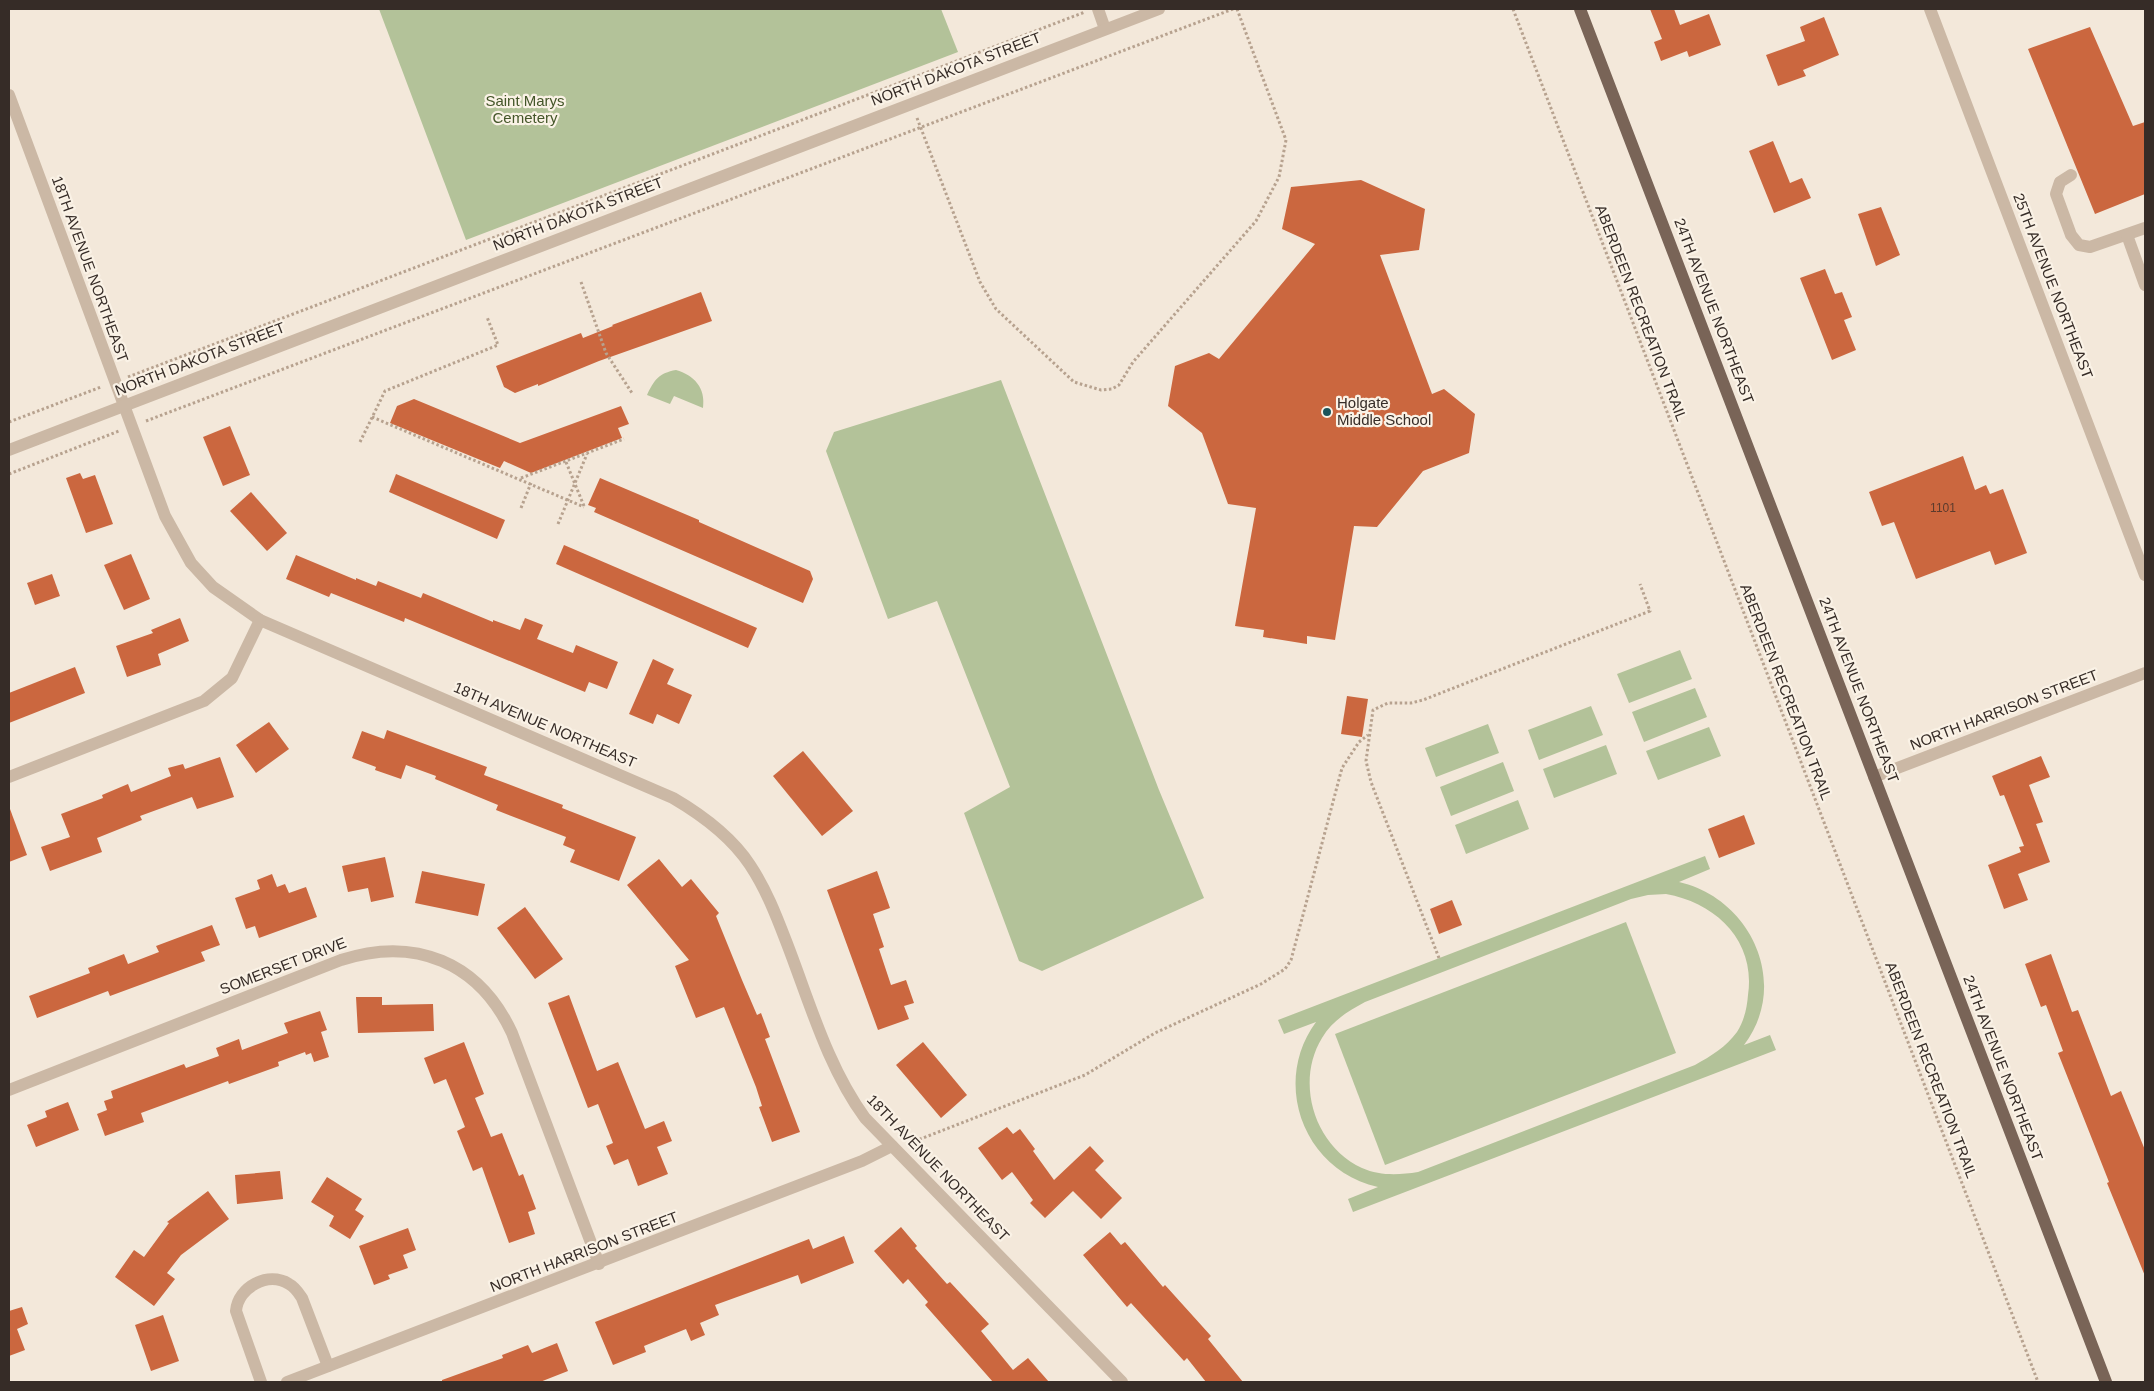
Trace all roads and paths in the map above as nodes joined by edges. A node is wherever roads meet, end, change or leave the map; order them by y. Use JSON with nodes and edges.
{"nodes":[{"id":1,"x":1092,"y":9,"type":"edge"},
{"id":2,"x":1098,"y":9,"type":"edge"},
{"id":3,"x":1159,"y":9,"type":"edge"},
{"id":4,"x":1233,"y":9,"type":"edge"},
{"id":5,"x":1237,"y":9,"type":"edge"},
{"id":6,"x":1513,"y":9,"type":"edge"},
{"id":7,"x":1580,"y":9,"type":"edge"},
{"id":8,"x":1930,"y":9,"type":"edge"},
{"id":9,"x":1105,"y":29,"type":"junction"},
{"id":10,"x":9,"y":95,"type":"edge"},
{"id":11,"x":921,"y":128,"type":"junction"},
{"id":12,"x":2071,"y":175,"type":"dead end"},
{"id":13,"x":2145,"y":228,"type":"edge"},
{"id":14,"x":2126,"y":235,"type":"junction"},
{"id":15,"x":581,"y":282,"type":"dead end"},
{"id":16,"x":2145,"y":285,"type":"edge"},
{"id":17,"x":488,"y":317,"type":"dead end"},
{"id":18,"x":114,"y":382,"type":"junction"},
{"id":19,"x":632,"y":393,"type":"dead end"},
{"id":20,"x":123,"y":406,"type":"junction"},
{"id":21,"x":372,"y":417,"type":"junction"},
{"id":22,"x":9,"y":422,"type":"edge"},
{"id":23,"x":131,"y":426,"type":"junction"},
{"id":24,"x":624,"y":439,"type":"dead end"},
{"id":25,"x":360,"y":442,"type":"dead end"},
{"id":26,"x":9,"y":450,"type":"edge"},
{"id":27,"x":587,"y":454,"type":"junction"},
{"id":28,"x":566,"y":462,"type":"junction"},
{"id":29,"x":9,"y":474,"type":"edge"},
{"id":30,"x":521,"y":479,"type":"junction"},
{"id":31,"x":531,"y":483,"type":"junction"},
{"id":32,"x":575,"y":483,"type":"junction"},
{"id":33,"x":568,"y":499,"type":"junction"},
{"id":34,"x":521,"y":508,"type":"dead end"},
{"id":35,"x":558,"y":524,"type":"dead end"},
{"id":36,"x":2145,"y":575,"type":"edge"},
{"id":37,"x":1640,"y":584,"type":"dead end"},
{"id":38,"x":260,"y":620,"type":"junction"},
{"id":39,"x":2145,"y":673,"type":"edge"},
{"id":40,"x":1368,"y":735,"type":"junction"},
{"id":41,"x":9,"y":777,"type":"edge"},
{"id":42,"x":1874,"y":777,"type":"junction"},
{"id":43,"x":1439,"y":958,"type":"dead end"},
{"id":44,"x":9,"y":1090,"type":"edge"},
{"id":45,"x":892,"y":1146,"type":"junction"},
{"id":46,"x":599,"y":1264,"type":"junction"},
{"id":47,"x":328,"y":1366,"type":"junction"},
{"id":48,"x":261,"y":1382,"type":"edge"},
{"id":49,"x":286,"y":1382,"type":"edge"},
{"id":50,"x":1122,"y":1382,"type":"edge"},
{"id":51,"x":2038,"y":1382,"type":"edge"},
{"id":52,"x":2106,"y":1382,"type":"edge"}],
"edges":[{"from":1,"to":18,"type":"path"},
{"from":2,"to":9,"type":"street"},
{"from":3,"to":9,"type":"street","name":"NORTH DAKOTA STREET"},
{"from":4,"to":11,"type":"path"},
{"from":5,"to":11,"type":"path"},
{"from":6,"to":51,"type":"path","name":"ABERDEEN RECREATION TRAIL"},
{"from":7,"to":42,"type":"main road","name":"24TH AVENUE NORTHEAST"},
{"from":8,"to":36,"type":"street","name":"25TH AVENUE NORTHEAST"},
{"from":9,"to":20,"type":"street","name":"NORTH DAKOTA STREET"},
{"from":10,"to":18,"type":"street","name":"18TH AVENUE NORTHEAST"},
{"from":11,"to":23,"type":"path"},
{"from":12,"to":14,"type":"street"},
{"from":13,"to":14,"type":"street"},
{"from":14,"to":16,"type":"street"},
{"from":15,"to":19,"type":"path"},
{"from":17,"to":21,"type":"path"},
{"from":18,"to":20,"type":"street","name":"18TH AVENUE NORTHEAST"},
{"from":18,"to":22,"type":"path"},
{"from":20,"to":23,"type":"street","name":"18TH AVENUE NORTHEAST"},
{"from":20,"to":26,"type":"street","name":"NORTH DAKOTA STREET"},
{"from":21,"to":25,"type":"path"},
{"from":21,"to":30,"type":"path"},
{"from":23,"to":29,"type":"path"},
{"from":23,"to":38,"type":"street","name":"18TH AVENUE NORTHEAST"},
{"from":24,"to":27,"type":"path"},
{"from":27,"to":28,"type":"path"},
{"from":27,"to":32,"type":"path"},
{"from":28,"to":30,"type":"path"},
{"from":28,"to":32,"type":"path"},
{"from":30,"to":31,"type":"path"},
{"from":31,"to":33,"type":"path"},
{"from":31,"to":34,"type":"path"},
{"from":32,"to":33,"type":"path"},
{"from":32,"to":33,"type":"path"},
{"from":33,"to":35,"type":"path"},
{"from":37,"to":40,"type":"path"},
{"from":38,"to":41,"type":"street"},
{"from":38,"to":45,"type":"street","name":"18TH AVENUE NORTHEAST"},
{"from":39,"to":42,"type":"street","name":"NORTH HARRISON STREET"},
{"from":40,"to":43,"type":"path"},
{"from":40,"to":45,"type":"path"},
{"from":42,"to":52,"type":"main road","name":"24TH AVENUE NORTHEAST"},
{"from":44,"to":46,"type":"street","name":"SOMERSET DRIVE"},
{"from":45,"to":46,"type":"street","name":"NORTH HARRISON STREET"},
{"from":45,"to":50,"type":"street","name":"18TH AVENUE NORTHEAST"},
{"from":46,"to":47,"type":"street","name":"NORTH HARRISON STREET"},
{"from":47,"to":48,"type":"street"},
{"from":47,"to":49,"type":"street","name":"NORTH HARRISON STREET"}]}
